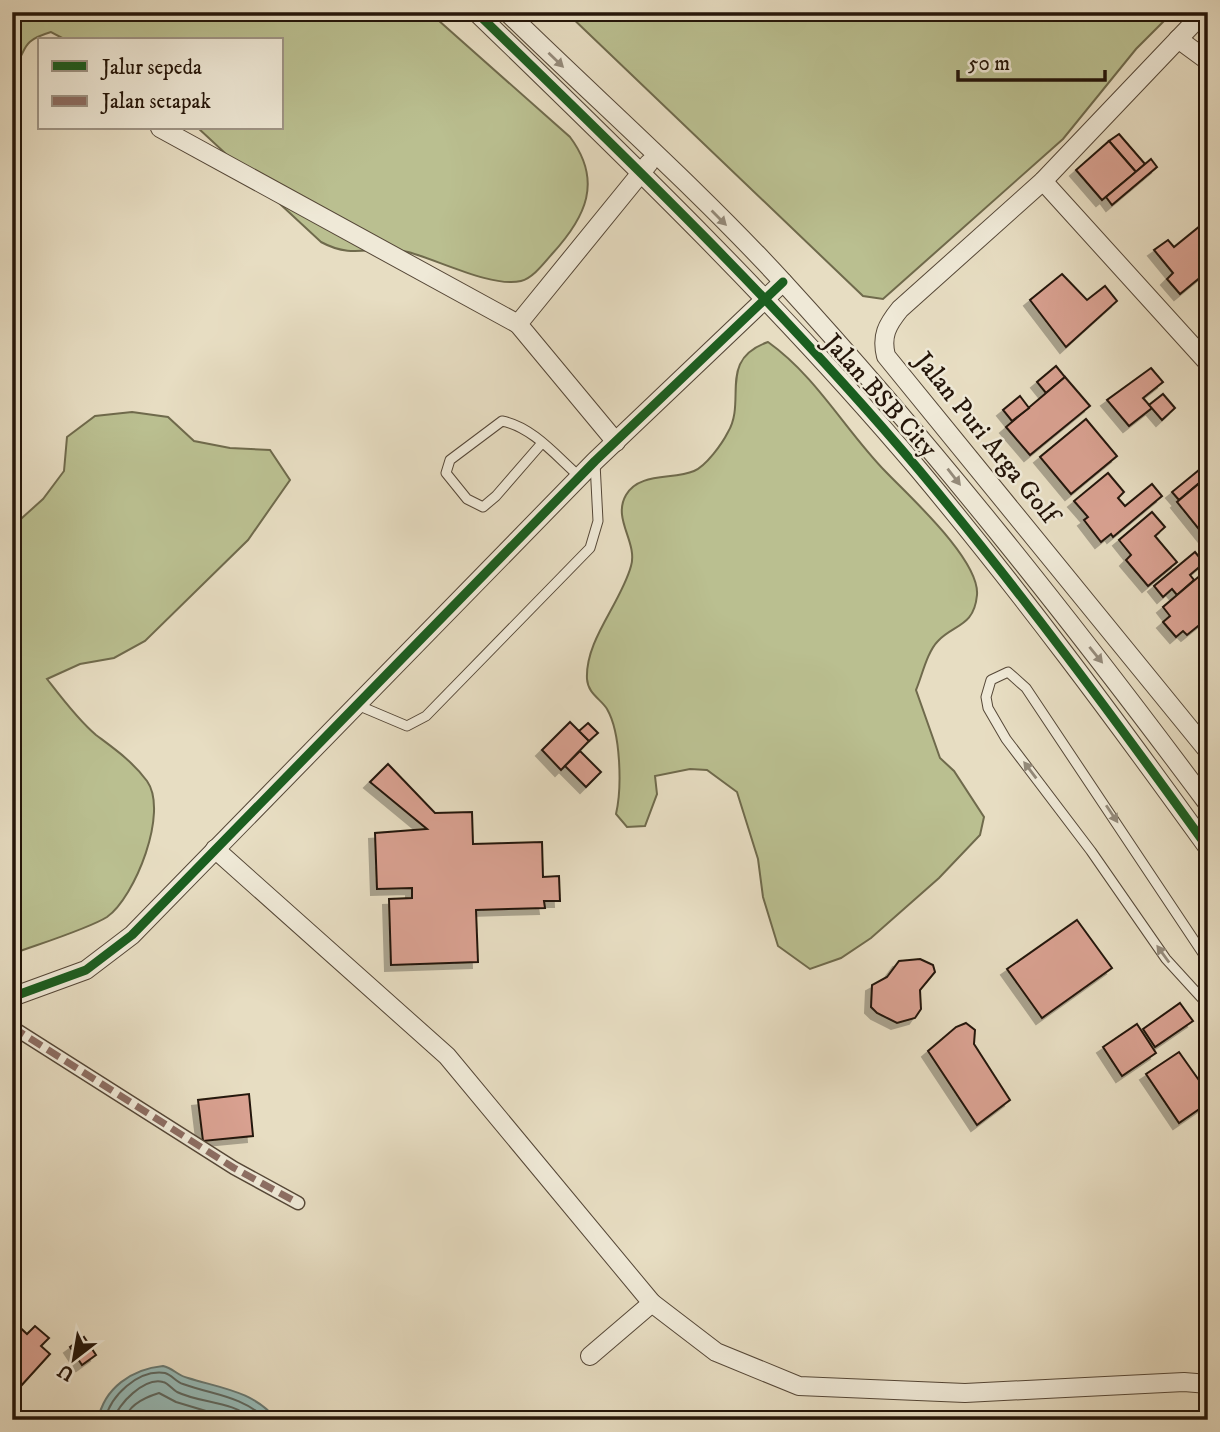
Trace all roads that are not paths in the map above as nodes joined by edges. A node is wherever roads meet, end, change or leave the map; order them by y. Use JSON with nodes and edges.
{"nodes":[{"id":1,"x":476,"y":12,"type":"edge"},
{"id":2,"x":507,"y":12,"type":"edge"},
{"id":3,"x":1204,"y":12,"type":"edge"},
{"id":4,"x":1178,"y":39,"type":"junction"},
{"id":5,"x":1208,"y":61,"type":"edge"},
{"id":6,"x":164,"y":130,"type":"edge"},
{"id":7,"x":655,"y":155,"type":"junction"},
{"id":8,"x":642,"y":171,"type":"junction"},
{"id":9,"x":1043,"y":181,"type":"junction"},
{"id":10,"x":783,"y":282,"type":"junction"},
{"id":11,"x":764,"y":298,"type":"junction"},
{"id":12,"x":518,"y":324,"type":"junction"},
{"id":13,"x":1208,"y":363,"type":"edge"},
{"id":14,"x":616,"y":442,"type":"junction"},
{"id":15,"x":542,"y":443,"type":"junction"},
{"id":16,"x":595,"y":461,"type":"junction"},
{"id":17,"x":581,"y":478,"type":"junction"},
{"id":18,"x":355,"y":704,"type":"junction"},
{"id":19,"x":1205,"y":743,"type":"edge"},
{"id":20,"x":1208,"y":804,"type":"edge"},
{"id":21,"x":1208,"y":848,"type":"edge"},
{"id":22,"x":215,"y":849,"type":"junction"},
{"id":23,"x":1208,"y":961,"type":"edge"},
{"id":24,"x":12,"y":998,"type":"edge"},
{"id":25,"x":1208,"y":1005,"type":"edge"},
{"id":26,"x":12,"y":1027,"type":"edge"},
{"id":27,"x":298,"y":1203,"type":"dead end"},
{"id":28,"x":652,"y":1304,"type":"junction"},
{"id":29,"x":590,"y":1356,"type":"dead end"},
{"id":30,"x":1208,"y":1384,"type":"edge"}],
"edges":[{"from":1,"to":8,"type":"street","name":"Jalan BSB City"},
{"from":2,"to":7,"type":"street","name":"Jalan BSB City","one_way":true},
{"from":3,"to":4,"type":"street","name":"Jalan Puri Arga Golf"},
{"from":4,"to":5,"type":"street"},
{"from":4,"to":9,"type":"street","name":"Jalan Puri Arga Golf"},
{"from":6,"to":12,"type":"street"},
{"from":7,"to":8,"type":"street"},
{"from":7,"to":10,"type":"street","name":"Jalan BSB City","one_way":true},
{"from":8,"to":11,"type":"street","name":"Jalan BSB City"},
{"from":8,"to":12,"type":"street"},
{"from":9,"to":13,"type":"street"},
{"from":9,"to":19,"type":"street","name":"Jalan Puri Arga Golf"},
{"from":10,"to":11,"type":"street"},
{"from":10,"to":20,"type":"street","name":"Jalan BSB City","one_way":true},
{"from":11,"to":14,"type":"street"},
{"from":11,"to":21,"type":"street","name":"Jalan BSB City"},
{"from":12,"to":14,"type":"street"},
{"from":14,"to":16,"type":"street"},
{"from":15,"to":15,"type":"lane"},
{"from":15,"to":17,"type":"lane"},
{"from":16,"to":17,"type":"street"},
{"from":16,"to":18,"type":"lane"},
{"from":17,"to":18,"type":"street"},
{"from":18,"to":22,"type":"street"},
{"from":22,"to":24,"type":"street"},
{"from":22,"to":28,"type":"street"},
{"from":25,"to":23,"type":"lane","one_way":true},
{"from":26,"to":27,"type":"street"},
{"from":28,"to":29,"type":"street"},
{"from":28,"to":30,"type":"street"}]}
